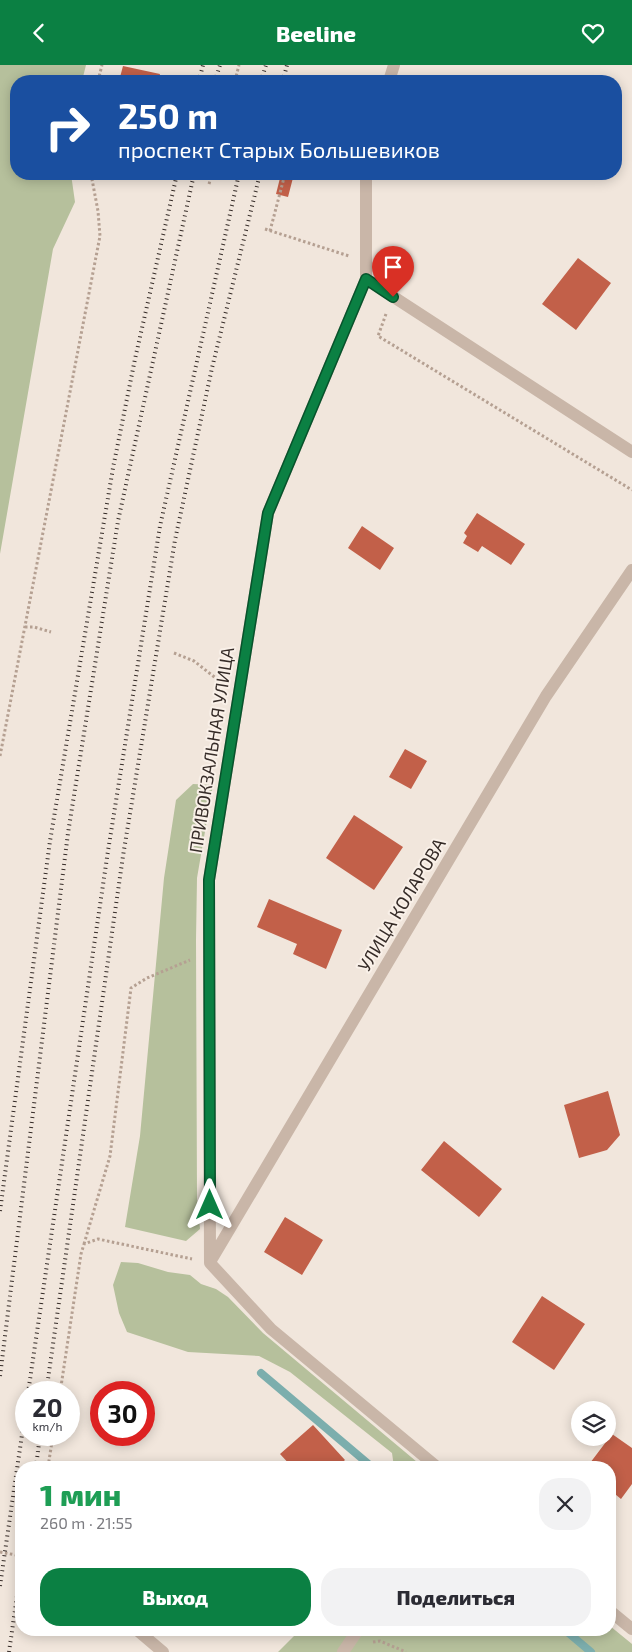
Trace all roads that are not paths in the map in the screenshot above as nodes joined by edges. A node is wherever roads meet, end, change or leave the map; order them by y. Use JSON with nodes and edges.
{"nodes":[{"id":1,"x":366,"y":180,"type":"edge"},
{"id":2,"x":366,"y":279,"type":"junction"},
{"id":3,"x":632,"y":452,"type":"edge"},
{"id":4,"x":632,"y":570,"type":"edge"},
{"id":5,"x":210,"y":1263,"type":"junction"},
{"id":6,"x":431,"y":1461,"type":"edge"},
{"id":7,"x":616,"y":1616,"type":"edge"},
{"id":8,"x":632,"y":1629,"type":"edge"},
{"id":9,"x":144,"y":1636,"type":"edge"},
{"id":10,"x":354,"y":1636,"type":"edge"},
{"id":11,"x":345,"y":1649,"type":"edge"},
{"id":12,"x":163,"y":1652,"type":"edge"}],
"edges":[{"from":1,"to":2,"type":"street","name":"ПРИВОКЗАЛЬНАЯ УЛИЦА"},
{"from":2,"to":3,"type":"street"},
{"from":2,"to":5,"type":"street","name":"ПРИВОКЗАЛЬНАЯ УЛИЦА"},
{"from":4,"to":5,"type":"street","name":"УЛИЦА КОЛАРОВА"},
{"from":5,"to":6,"type":"street"},
{"from":7,"to":8,"type":"street"},
{"from":9,"to":12,"type":"street"},
{"from":10,"to":11,"type":"street"}]}
